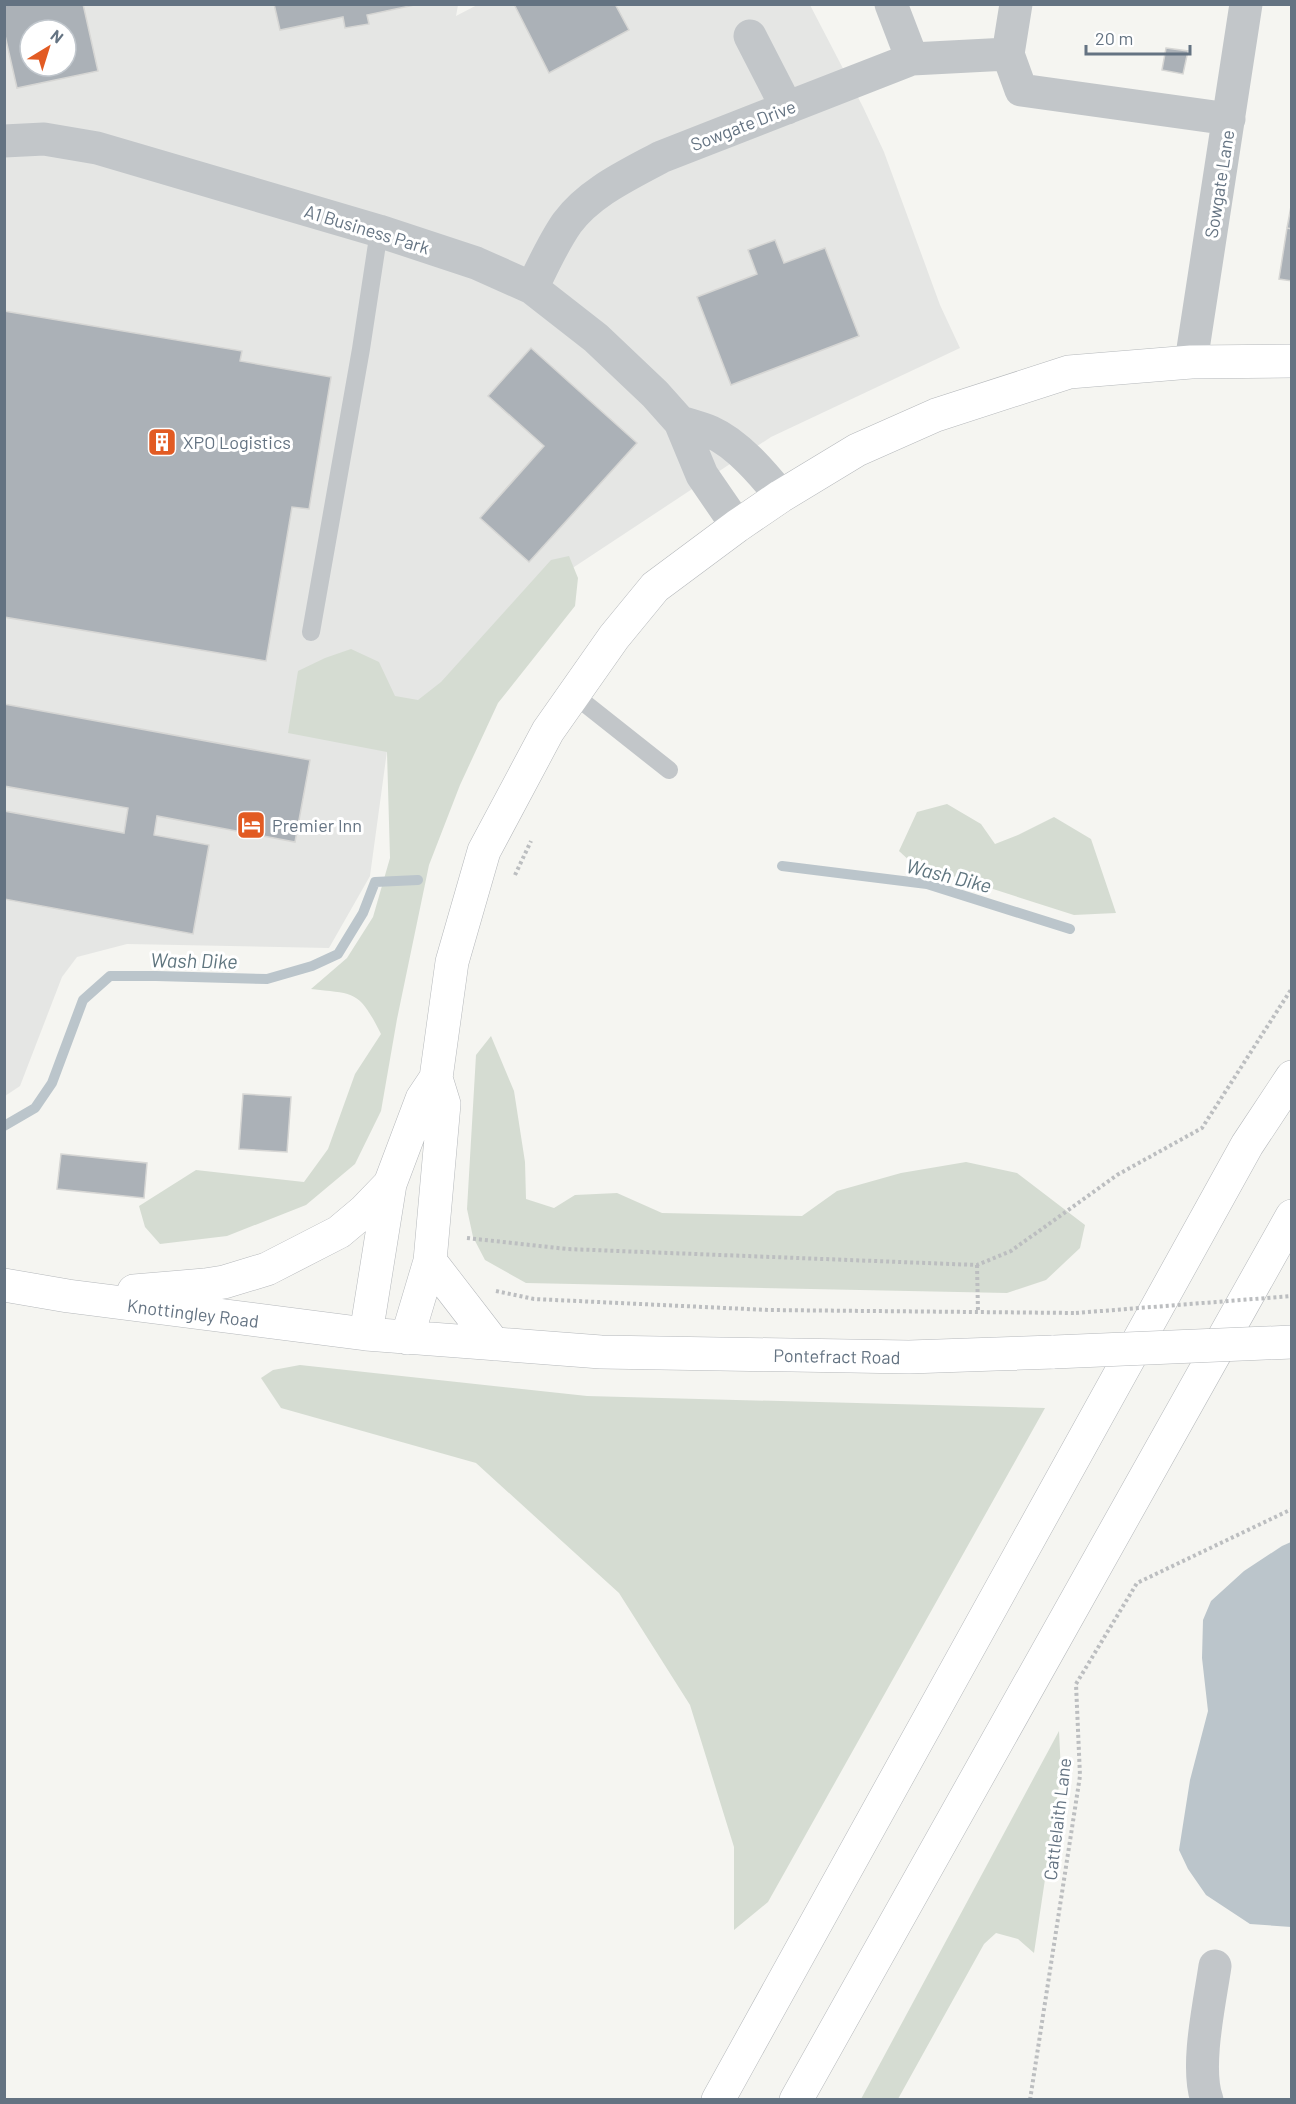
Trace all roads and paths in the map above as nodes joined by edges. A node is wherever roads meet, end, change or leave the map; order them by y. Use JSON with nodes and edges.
{"nodes":[{"id":1,"x":891,"y":4,"type":"edge"},
{"id":2,"x":1016,"y":4,"type":"edge"},
{"id":3,"x":1246,"y":4,"type":"edge"},
{"id":4,"x":750,"y":36,"type":"dead end"},
{"id":5,"x":1008,"y":54,"type":"junction"},
{"id":6,"x":912,"y":59,"type":"junction"},
{"id":7,"x":787,"y":108,"type":"junction"},
{"id":8,"x":1229,"y":119,"type":"junction"},
{"id":9,"x":4,"y":141,"type":"edge"},
{"id":10,"x":379,"y":231,"type":"junction"},
{"id":11,"x":532,"y":288,"type":"junction"},
{"id":12,"x":1292,"y":361,"type":"edge"},
{"id":13,"x":1191,"y":362,"type":"junction"},
{"id":14,"x":680,"y":422,"type":"junction"},
{"id":15,"x":781,"y":496,"type":"junction"},
{"id":16,"x":737,"y":526,"type":"junction"},
{"id":17,"x":311,"y":632,"type":"dead end"},
{"id":18,"x":573,"y":694,"type":"junction"},
{"id":19,"x":669,"y":770,"type":"dead end"},
{"id":20,"x":532,"y":840,"type":"dead end"},
{"id":21,"x":512,"y":881,"type":"dead end"},
{"id":22,"x":1292,"y":988,"type":"edge"},
{"id":23,"x":1292,"y":1077,"type":"edge"},
{"id":24,"x":436,"y":1078,"type":"junction"},
{"id":25,"x":390,"y":1184,"type":"junction"},
{"id":26,"x":1292,"y":1216,"type":"edge"},
{"id":27,"x":462,"y":1237,"type":"dead end"},
{"id":28,"x":430,"y":1261,"type":"junction"},
{"id":29,"x":977,"y":1265,"type":"junction"},
{"id":30,"x":4,"y":1285,"type":"edge"},
{"id":31,"x":493,"y":1291,"type":"dead end"},
{"id":32,"x":68,"y":1296,"type":"junction"},
{"id":33,"x":1292,"y":1296,"type":"edge"},
{"id":34,"x":978,"y":1312,"type":"junction"},
{"id":35,"x":385,"y":1336,"type":"junction"},
{"id":36,"x":1292,"y":1342,"type":"edge"},
{"id":37,"x":494,"y":1344,"type":"junction"},
{"id":38,"x":1292,"y":1509,"type":"edge"},
{"id":39,"x":1215,"y":1966,"type":"dead end"},
{"id":40,"x":718,"y":2100,"type":"edge"},
{"id":41,"x":796,"y":2100,"type":"edge"},
{"id":42,"x":1030,"y":2100,"type":"edge"},
{"id":43,"x":1207,"y":2100,"type":"edge"}],
"edges":[{"from":1,"to":6,"type":"street"},
{"from":2,"to":5,"type":"street"},
{"from":3,"to":8,"type":"street","name":"Sowgate Lane"},
{"from":4,"to":7,"type":"street"},
{"from":5,"to":6,"type":"street","name":"Sowgate Drive"},
{"from":5,"to":8,"type":"street"},
{"from":6,"to":7,"type":"street","name":"Sowgate Drive"},
{"from":7,"to":11,"type":"street","name":"Sowgate Drive"},
{"from":8,"to":13,"type":"street","name":"Sowgate Lane"},
{"from":9,"to":10,"type":"street","name":"A1 Business Park"},
{"from":10,"to":11,"type":"street","name":"A1 Business Park"},
{"from":10,"to":17,"type":"lane"},
{"from":11,"to":14,"type":"street","name":"A1 Business Park"},
{"from":12,"to":13,"type":"highway"},
{"from":13,"to":15,"type":"highway"},
{"from":14,"to":15,"type":"street"},
{"from":14,"to":16,"type":"street","name":"A1 Business Park"},
{"from":15,"to":16,"type":"highway"},
{"from":16,"to":18,"type":"highway"},
{"from":18,"to":19,"type":"lane"},
{"from":18,"to":24,"type":"highway"},
{"from":20,"to":21,"type":"path"},
{"from":22,"to":29,"type":"path"},
{"from":23,"to":40,"type":"highway"},
{"from":24,"to":25,"type":"highway"},
{"from":24,"to":28,"type":"highway"},
{"from":25,"to":32,"type":"highway"},
{"from":25,"to":35,"type":"highway"},
{"from":26,"to":41,"type":"highway"},
{"from":27,"to":29,"type":"path"},
{"from":28,"to":35,"type":"highway"},
{"from":28,"to":37,"type":"highway"},
{"from":29,"to":34,"type":"path"},
{"from":30,"to":32,"type":"highway","name":"Knottingley Road"},
{"from":31,"to":34,"type":"path"},
{"from":32,"to":35,"type":"highway","name":"Knottingley Road"},
{"from":33,"to":34,"type":"path","bridge":true},
{"from":35,"to":37,"type":"highway","name":"Pontefract Road"},
{"from":36,"to":37,"type":"highway","name":"Pontefract Road","bridge":true},
{"from":38,"to":42,"type":"path","name":"Cattlelaith Lane"},
{"from":39,"to":43,"type":"street"}]}
